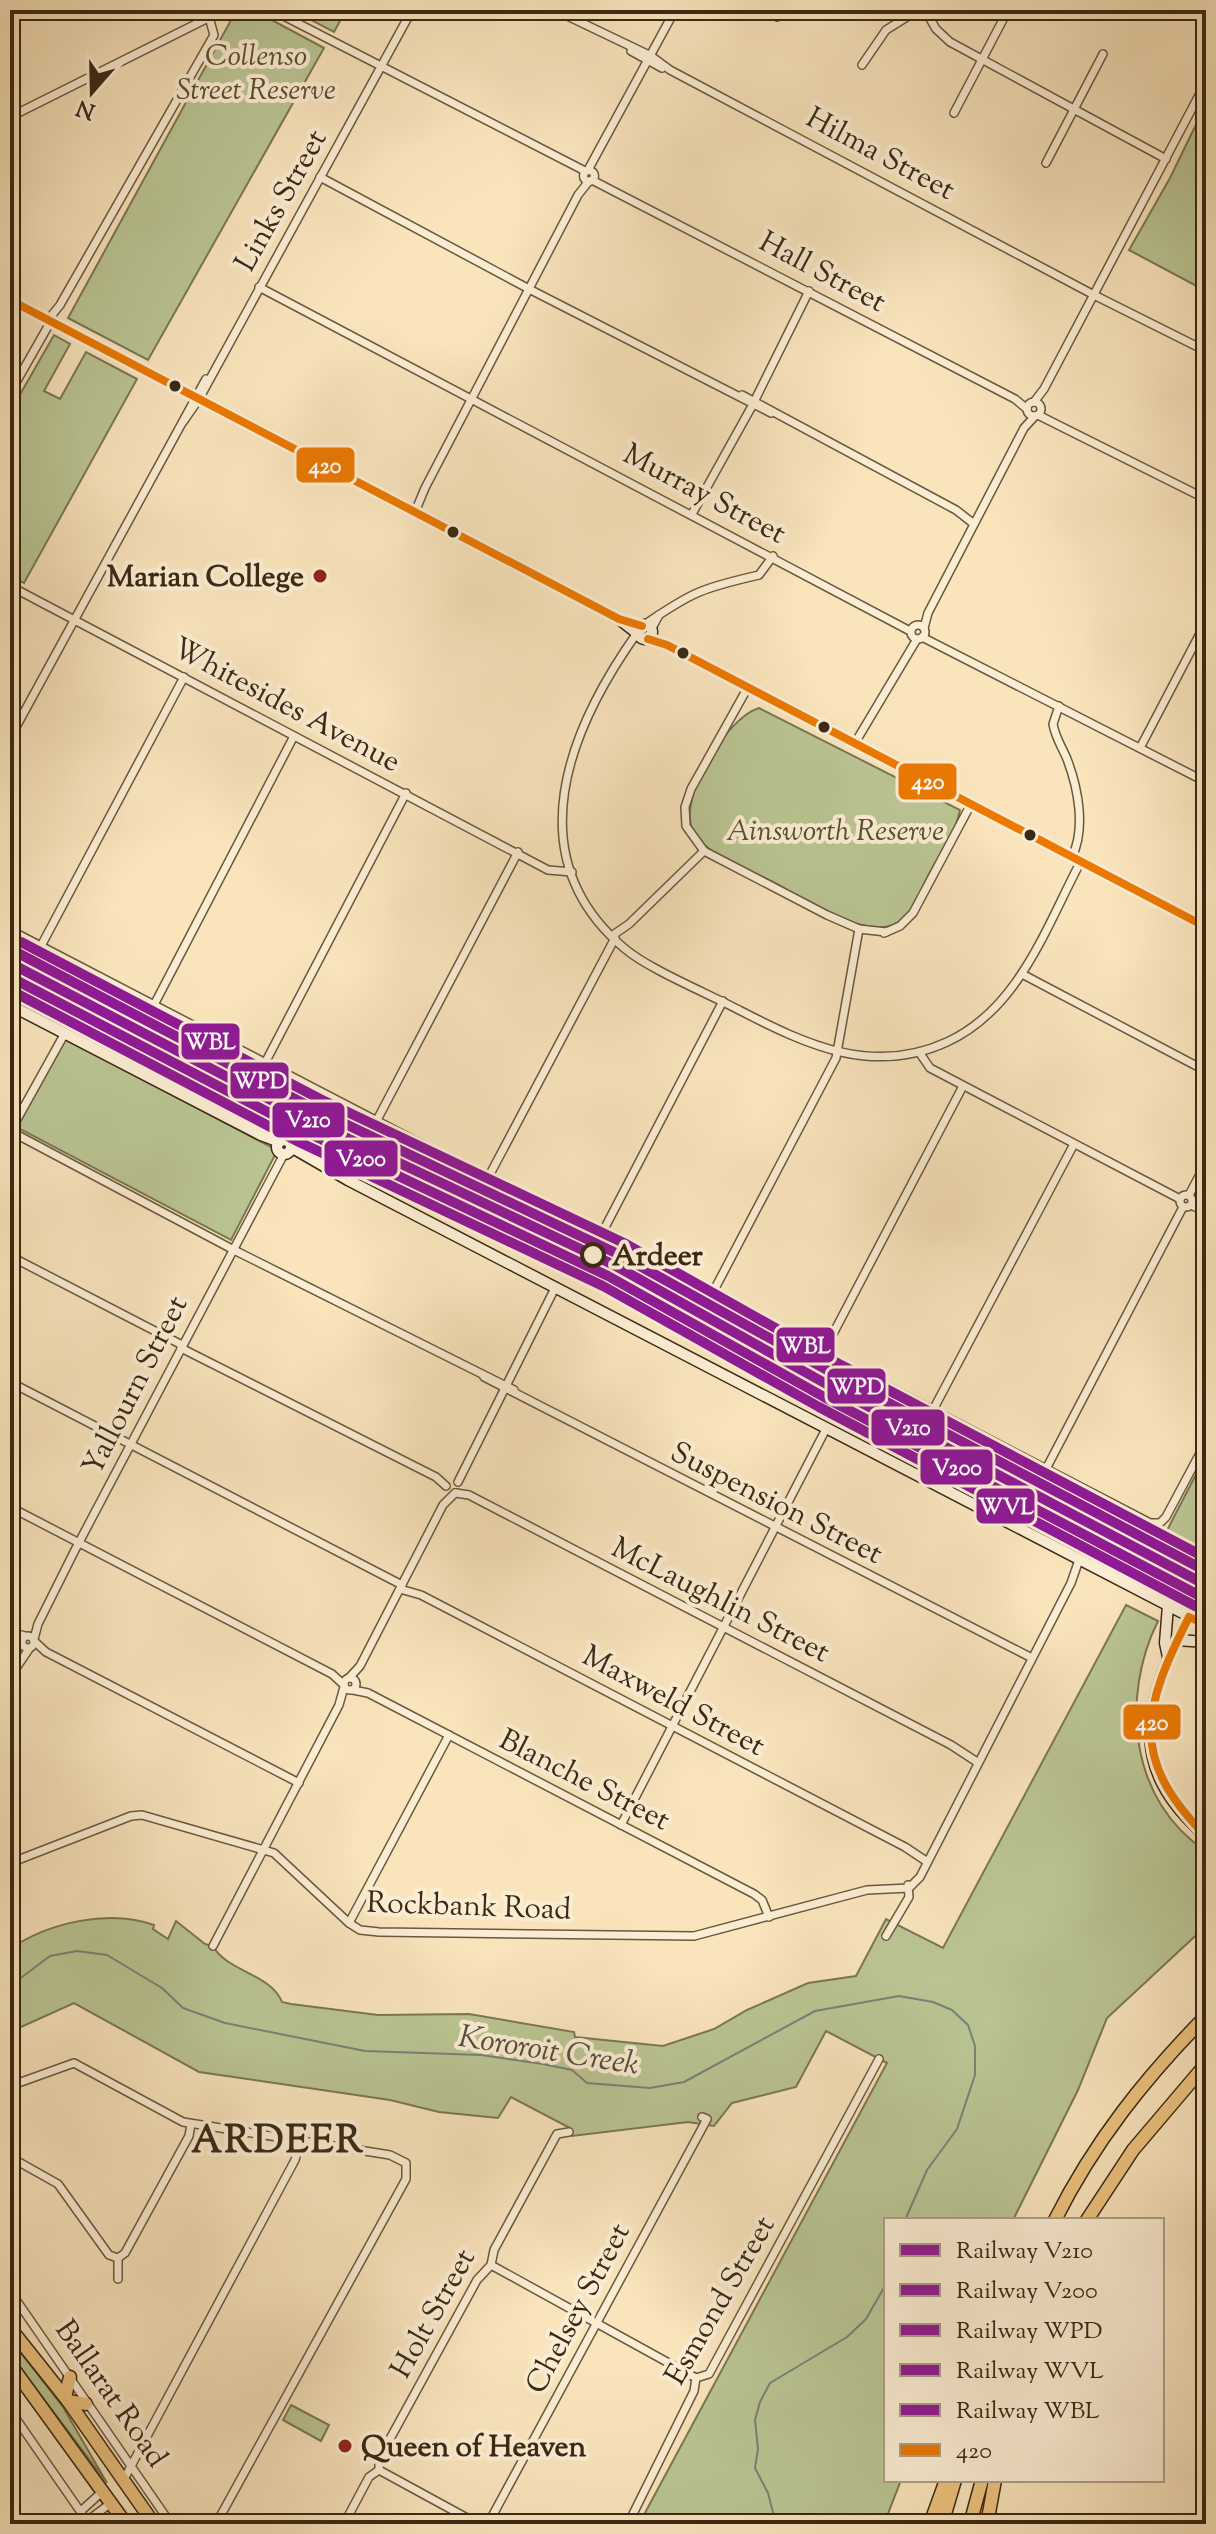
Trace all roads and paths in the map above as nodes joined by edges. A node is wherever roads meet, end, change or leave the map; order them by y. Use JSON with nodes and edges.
{"nodes":[{"id":1,"x":223,"y":10,"type":"edge"},
{"id":2,"x":272,"y":10,"type":"edge"},
{"id":3,"x":412,"y":10,"type":"edge"},
{"id":4,"x":555,"y":10,"type":"edge"},
{"id":5,"x":675,"y":10,"type":"edge"},
{"id":6,"x":918,"y":10,"type":"edge"},
{"id":7,"x":925,"y":10,"type":"edge"},
{"id":8,"x":1008,"y":10,"type":"edge"},
{"id":9,"x":207,"y":18,"type":"junction"},
{"id":10,"x":1103,"y":54,"type":"dead end"},
{"id":11,"x":649,"y":59,"type":"junction"},
{"id":12,"x":982,"y":59,"type":"junction"},
{"id":13,"x":862,"y":65,"type":"dead end"},
{"id":14,"x":381,"y":68,"type":"junction"},
{"id":15,"x":1206,"y":82,"type":"edge"},
{"id":16,"x":1074,"y":108,"type":"junction"},
{"id":17,"x":954,"y":113,"type":"dead end"},
{"id":18,"x":10,"y":117,"type":"edge"},
{"id":19,"x":1167,"y":156,"type":"junction"},
{"id":20,"x":1046,"y":163,"type":"dead end"},
{"id":21,"x":589,"y":176,"type":"junction"},
{"id":22,"x":320,"y":177,"type":"junction"},
{"id":23,"x":259,"y":287,"type":"junction"},
{"id":24,"x":530,"y":287,"type":"junction"},
{"id":25,"x":811,"y":292,"type":"junction"},
{"id":26,"x":1095,"y":293,"type":"junction"},
{"id":27,"x":10,"y":300,"type":"edge"},
{"id":28,"x":51,"y":321,"type":"junction"},
{"id":29,"x":1206,"y":351,"type":"edge"},
{"id":30,"x":10,"y":393,"type":"edge"},
{"id":31,"x":197,"y":398,"type":"junction"},
{"id":32,"x":472,"y":398,"type":"junction"},
{"id":33,"x":753,"y":404,"type":"junction"},
{"id":34,"x":1034,"y":409,"type":"junction"},
{"id":35,"x":1206,"y":499,"type":"edge"},
{"id":36,"x":413,"y":511,"type":"junction"},
{"id":37,"x":694,"y":515,"type":"junction"},
{"id":38,"x":976,"y":520,"type":"junction"},
{"id":39,"x":773,"y":556,"type":"junction"},
{"id":40,"x":10,"y":586,"type":"edge"},
{"id":41,"x":72,"y":619,"type":"junction"},
{"id":42,"x":1206,"y":622,"type":"edge"},
{"id":43,"x":644,"y":632,"type":"junction"},
{"id":44,"x":917,"y":632,"type":"junction"},
{"id":45,"x":1202,"y":639,"type":"edge"},
{"id":46,"x":184,"y":677,"type":"junction"},
{"id":47,"x":748,"y":687,"type":"junction"},
{"id":48,"x":1062,"y":708,"type":"junction"},
{"id":49,"x":294,"y":736,"type":"junction"},
{"id":50,"x":10,"y":738,"type":"edge"},
{"id":51,"x":858,"y":745,"type":"junction"},
{"id":52,"x":1140,"y":748,"type":"junction"},
{"id":53,"x":1206,"y":782,"type":"edge"},
{"id":54,"x":406,"y":793,"type":"junction"},
{"id":55,"x":971,"y":804,"type":"junction"},
{"id":56,"x":704,"y":851,"type":"junction"},
{"id":57,"x":518,"y":852,"type":"junction"},
{"id":58,"x":1076,"y":859,"type":"junction"},
{"id":59,"x":568,"y":862,"type":"junction"},
{"id":60,"x":541,"y":865,"type":"junction"},
{"id":61,"x":572,"y":872,"type":"junction"},
{"id":62,"x":1206,"y":927,"type":"edge"},
{"id":63,"x":10,"y":930,"type":"edge"},
{"id":64,"x":858,"y":931,"type":"junction"},
{"id":65,"x":616,"y":940,"type":"junction"},
{"id":66,"x":41,"y":946,"type":"junction"},
{"id":67,"x":1022,"y":974,"type":"junction"},
{"id":68,"x":723,"y":1001,"type":"junction"},
{"id":69,"x":10,"y":1005,"type":"edge"},
{"id":70,"x":154,"y":1005,"type":"junction"},
{"id":71,"x":62,"y":1032,"type":"junction"},
{"id":72,"x":919,"y":1052,"type":"junction"},
{"id":73,"x":837,"y":1054,"type":"junction"},
{"id":74,"x":265,"y":1063,"type":"junction"},
{"id":75,"x":1206,"y":1071,"type":"edge"},
{"id":76,"x":963,"y":1086,"type":"junction"},
{"id":77,"x":377,"y":1120,"type":"junction"},
{"id":78,"x":10,"y":1131,"type":"edge"},
{"id":79,"x":1074,"y":1144,"type":"junction"},
{"id":80,"x":283,"y":1149,"type":"junction"},
{"id":81,"x":1206,"y":1163,"type":"edge"},
{"id":82,"x":488,"y":1178,"type":"junction"},
{"id":83,"x":1184,"y":1203,"type":"junction"},
{"id":84,"x":1206,"y":1212,"type":"edge"},
{"id":85,"x":600,"y":1237,"type":"junction"},
{"id":86,"x":233,"y":1247,"type":"junction"},
{"id":87,"x":10,"y":1256,"type":"edge"},
{"id":88,"x":555,"y":1288,"type":"junction"},
{"id":89,"x":711,"y":1296,"type":"junction"},
{"id":90,"x":182,"y":1345,"type":"junction"},
{"id":91,"x":823,"y":1353,"type":"junction"},
{"id":92,"x":10,"y":1382,"type":"edge"},
{"id":93,"x":504,"y":1387,"type":"junction"},
{"id":94,"x":933,"y":1410,"type":"junction"},
{"id":95,"x":826,"y":1429,"type":"junction"},
{"id":96,"x":1206,"y":1442,"type":"edge"},
{"id":97,"x":131,"y":1444,"type":"junction"},
{"id":98,"x":1046,"y":1469,"type":"junction"},
{"id":99,"x":453,"y":1486,"type":"junction"},
{"id":100,"x":10,"y":1507,"type":"edge"},
{"id":101,"x":775,"y":1527,"type":"junction"},
{"id":102,"x":79,"y":1543,"type":"junction"},
{"id":103,"x":1082,"y":1561,"type":"junction"},
{"id":104,"x":402,"y":1585,"type":"junction"},
{"id":105,"x":1168,"y":1606,"type":"junction"},
{"id":106,"x":1189,"y":1617,"type":"junction"},
{"id":107,"x":1206,"y":1625,"type":"edge"},
{"id":108,"x":723,"y":1628,"type":"junction"},
{"id":109,"x":10,"y":1633,"type":"edge"},
{"id":110,"x":1177,"y":1640,"type":"junction"},
{"id":111,"x":28,"y":1642,"type":"junction"},
{"id":112,"x":1206,"y":1642,"type":"edge"},
{"id":113,"x":1168,"y":1657,"type":"junction"},
{"id":114,"x":1030,"y":1661,"type":"junction"},
{"id":115,"x":10,"y":1677,"type":"edge"},
{"id":116,"x":350,"y":1684,"type":"junction"},
{"id":117,"x":672,"y":1726,"type":"junction"},
{"id":118,"x":449,"y":1735,"type":"junction"},
{"id":119,"x":979,"y":1759,"type":"junction"},
{"id":120,"x":299,"y":1783,"type":"junction"},
{"id":121,"x":621,"y":1825,"type":"junction"},
{"id":122,"x":1206,"y":1836,"type":"edge"},
{"id":123,"x":265,"y":1849,"type":"junction"},
{"id":124,"x":927,"y":1860,"type":"junction"},
{"id":125,"x":10,"y":1863,"type":"edge"},
{"id":126,"x":908,"y":1885,"type":"junction"},
{"id":127,"x":769,"y":1917,"type":"junction"},
{"id":128,"x":352,"y":1924,"type":"junction"},
{"id":129,"x":886,"y":1936,"type":"dead end"},
{"id":130,"x":213,"y":1946,"type":"dead end"},
{"id":131,"x":1206,"y":2016,"type":"edge"},
{"id":132,"x":879,"y":2059,"type":"dead end"},
{"id":133,"x":1206,"y":2064,"type":"edge"},
{"id":134,"x":10,"y":2086,"type":"edge"},
{"id":135,"x":702,"y":2117,"type":"dead end"},
{"id":136,"x":191,"y":2124,"type":"junction"},
{"id":137,"x":569,"y":2132,"type":"dead end"},
{"id":138,"x":300,"y":2141,"type":"junction"},
{"id":139,"x":10,"y":2157,"type":"edge"},
{"id":140,"x":1056,"y":2218,"type":"edge"},
{"id":141,"x":1088,"y":2218,"type":"edge"},
{"id":142,"x":118,"y":2258,"type":"junction"},
{"id":143,"x":491,"y":2265,"type":"junction"},
{"id":144,"x":118,"y":2279,"type":"dead end"},
{"id":145,"x":10,"y":2291,"type":"edge"},
{"id":146,"x":597,"y":2323,"type":"junction"},
{"id":147,"x":10,"y":2328,"type":"edge"},
{"id":148,"x":10,"y":2364,"type":"edge"},
{"id":149,"x":70,"y":2377,"type":"junction"},
{"id":150,"x":696,"y":2378,"type":"junction"},
{"id":151,"x":66,"y":2399,"type":"junction"},
{"id":152,"x":86,"y":2404,"type":"junction"},
{"id":153,"x":10,"y":2410,"type":"edge"},
{"id":154,"x":131,"y":2460,"type":"junction"},
{"id":155,"x":379,"y":2470,"type":"junction"},
{"id":156,"x":120,"y":2478,"type":"junction"},
{"id":157,"x":945,"y":2482,"type":"edge"},
{"id":158,"x":954,"y":2482,"type":"edge"},
{"id":159,"x":981,"y":2482,"type":"edge"},
{"id":160,"x":995,"y":2482,"type":"edge"},
{"id":161,"x":103,"y":2491,"type":"junction"},
{"id":162,"x":111,"y":2503,"type":"junction"},
{"id":163,"x":82,"y":2510,"type":"junction"},
{"id":164,"x":88,"y":2522,"type":"edge"},
{"id":165,"x":126,"y":2524,"type":"edge"},
{"id":166,"x":154,"y":2524,"type":"edge"},
{"id":167,"x":171,"y":2524,"type":"edge"},
{"id":168,"x":216,"y":2524,"type":"edge"},
{"id":169,"x":344,"y":2524,"type":"edge"},
{"id":170,"x":478,"y":2524,"type":"edge"},
{"id":171,"x":488,"y":2524,"type":"edge"},
{"id":172,"x":628,"y":2524,"type":"edge"},
{"id":173,"x":930,"y":2524,"type":"edge"},
{"id":174,"x":942,"y":2524,"type":"edge"},
{"id":175,"x":970,"y":2524,"type":"edge"},
{"id":176,"x":987,"y":2524,"type":"edge"}],
"edges":[{"from":1,"to":9,"type":"street"},
{"from":2,"to":14,"type":"street","name":"Hall Street"},
{"from":3,"to":14,"type":"street","name":"Links Street"},
{"from":4,"to":11,"type":"street","name":"Hilma Street"},
{"from":5,"to":11,"type":"street"},
{"from":6,"to":13,"type":"street"},
{"from":7,"to":12,"type":"street"},
{"from":8,"to":12,"type":"street"},
{"from":9,"to":18,"type":"street"},
{"from":9,"to":28,"type":"street"},
{"from":10,"to":16,"type":"street"},
{"from":11,"to":21,"type":"street"},
{"from":11,"to":26,"type":"street","name":"Hilma Street"},
{"from":12,"to":16,"type":"street"},
{"from":12,"to":17,"type":"street"},
{"from":14,"to":21,"type":"street","name":"Hall Street"},
{"from":14,"to":22,"type":"street","name":"Links Street"},
{"from":15,"to":19,"type":"street"},
{"from":16,"to":19,"type":"street"},
{"from":16,"to":20,"type":"street"},
{"from":19,"to":26,"type":"street"},
{"from":21,"to":24,"type":"street"},
{"from":21,"to":25,"type":"street","name":"Hall Street"},
{"from":22,"to":23,"type":"street","name":"Links Street"},
{"from":22,"to":24,"type":"street"},
{"from":23,"to":31,"type":"street","name":"Links Street"},
{"from":23,"to":32,"type":"street","name":"Murray Street"},
{"from":24,"to":32,"type":"street"},
{"from":24,"to":33,"type":"street"},
{"from":25,"to":33,"type":"street"},
{"from":25,"to":34,"type":"street","name":"Hall Street"},
{"from":26,"to":29,"type":"street","name":"Hilma Street"},
{"from":26,"to":34,"type":"street"},
{"from":27,"to":28,"type":"street"},
{"from":28,"to":30,"type":"street"},
{"from":28,"to":31,"type":"street"},
{"from":31,"to":36,"type":"street"},
{"from":31,"to":41,"type":"street","name":"Links Street"},
{"from":32,"to":36,"type":"street"},
{"from":32,"to":37,"type":"street","name":"Murray Street"},
{"from":33,"to":37,"type":"street"},
{"from":33,"to":38,"type":"street"},
{"from":34,"to":35,"type":"street","name":"Hall Street"},
{"from":34,"to":38,"type":"street"},
{"from":36,"to":43,"type":"street"},
{"from":37,"to":39,"type":"street","name":"Murray Street"},
{"from":38,"to":44,"type":"street"},
{"from":39,"to":43,"type":"street"},
{"from":39,"to":44,"type":"street","name":"Murray Street"},
{"from":40,"to":41,"type":"street","name":"Whitesides Avenue"},
{"from":41,"to":46,"type":"street","name":"Whitesides Avenue"},
{"from":41,"to":50,"type":"street","name":"Links Street"},
{"from":42,"to":45,"type":"street"},
{"from":43,"to":47,"type":"street"},
{"from":43,"to":59,"type":"street"},
{"from":44,"to":48,"type":"street","name":"Murray Street"},
{"from":44,"to":51,"type":"street"},
{"from":45,"to":52,"type":"street"},
{"from":46,"to":49,"type":"street","name":"Whitesides Avenue"},
{"from":46,"to":66,"type":"street"},
{"from":47,"to":51,"type":"street"},
{"from":47,"to":56,"type":"street"},
{"from":48,"to":52,"type":"street","name":"Murray Street"},
{"from":48,"to":58,"type":"street"},
{"from":49,"to":54,"type":"street","name":"Whitesides Avenue"},
{"from":49,"to":70,"type":"street"},
{"from":51,"to":55,"type":"street"},
{"from":52,"to":53,"type":"street","name":"Murray Street"},
{"from":54,"to":57,"type":"street","name":"Whitesides Avenue"},
{"from":54,"to":74,"type":"street"},
{"from":55,"to":58,"type":"street"},
{"from":55,"to":64,"type":"street"},
{"from":56,"to":64,"type":"street"},
{"from":56,"to":65,"type":"street"},
{"from":57,"to":60,"type":"street","name":"Whitesides Avenue"},
{"from":57,"to":77,"type":"street"},
{"from":58,"to":62,"type":"street"},
{"from":58,"to":67,"type":"street"},
{"from":59,"to":60,"type":"street"},
{"from":59,"to":61,"type":"street"},
{"from":60,"to":61,"type":"street","name":"Whitesides Avenue"},
{"from":61,"to":65,"type":"street"},
{"from":63,"to":66,"type":"street"},
{"from":64,"to":73,"type":"street"},
{"from":65,"to":68,"type":"street"},
{"from":65,"to":82,"type":"street"},
{"from":66,"to":70,"type":"street"},
{"from":67,"to":72,"type":"street"},
{"from":67,"to":75,"type":"street"},
{"from":68,"to":73,"type":"street"},
{"from":68,"to":85,"type":"street"},
{"from":69,"to":71,"type":"street"},
{"from":70,"to":74,"type":"street"},
{"from":71,"to":78,"type":"street"},
{"from":71,"to":80,"type":"street"},
{"from":72,"to":73,"type":"street"},
{"from":72,"to":76,"type":"street"},
{"from":73,"to":89,"type":"street"},
{"from":74,"to":77,"type":"street"},
{"from":76,"to":79,"type":"street"},
{"from":76,"to":91,"type":"street"},
{"from":77,"to":82,"type":"street"},
{"from":78,"to":86,"type":"street","name":"Suspension Street"},
{"from":79,"to":83,"type":"street"},
{"from":79,"to":94,"type":"street"},
{"from":80,"to":86,"type":"street","name":"Yallourn Street"},
{"from":80,"to":88,"type":"street"},
{"from":81,"to":83,"type":"street"},
{"from":82,"to":85,"type":"street"},
{"from":83,"to":84,"type":"street"},
{"from":83,"to":98,"type":"street"},
{"from":85,"to":89,"type":"street"},
{"from":86,"to":90,"type":"street","name":"Yallourn Street"},
{"from":86,"to":93,"type":"street","name":"Suspension Street"},
{"from":87,"to":90,"type":"street"},
{"from":88,"to":93,"type":"street"},
{"from":88,"to":95,"type":"street"},
{"from":89,"to":91,"type":"street"},
{"from":90,"to":97,"type":"street","name":"Yallourn Street"},
{"from":90,"to":99,"type":"street"},
{"from":91,"to":94,"type":"street"},
{"from":92,"to":97,"type":"street","name":"Maxweld Street"},
{"from":93,"to":99,"type":"street"},
{"from":93,"to":101,"type":"street","name":"Suspension Street"},
{"from":94,"to":98,"type":"street"},
{"from":95,"to":101,"type":"street"},
{"from":95,"to":103,"type":"street"},
{"from":96,"to":98,"type":"street"},
{"from":97,"to":102,"type":"street","name":"Yallourn Street"},
{"from":97,"to":104,"type":"street","name":"Maxweld Street"},
{"from":99,"to":104,"type":"street"},
{"from":99,"to":108,"type":"street","name":"McLaughlin Street"},
{"from":100,"to":102,"type":"street","name":"Blanche Street"},
{"from":101,"to":108,"type":"street"},
{"from":101,"to":114,"type":"street","name":"Suspension Street"},
{"from":102,"to":111,"type":"street","name":"Yallourn Street"},
{"from":102,"to":116,"type":"street","name":"Blanche Street"},
{"from":103,"to":105,"type":"street"},
{"from":103,"to":114,"type":"street"},
{"from":104,"to":116,"type":"street"},
{"from":104,"to":117,"type":"street","name":"Maxweld Street"},
{"from":105,"to":106,"type":"street"},
{"from":105,"to":113,"type":"street"},
{"from":106,"to":107,"type":"street"},
{"from":106,"to":110,"type":"street"},
{"from":108,"to":117,"type":"street"},
{"from":108,"to":119,"type":"street","name":"McLaughlin Street"},
{"from":109,"to":111,"type":"street"},
{"from":110,"to":112,"type":"street"},
{"from":110,"to":113,"type":"street"},
{"from":111,"to":115,"type":"street","name":"Yallourn Street"},
{"from":111,"to":120,"type":"street"},
{"from":113,"to":122,"type":"street"},
{"from":114,"to":119,"type":"street"},
{"from":116,"to":118,"type":"street","name":"Blanche Street"},
{"from":116,"to":120,"type":"street"},
{"from":117,"to":121,"type":"street"},
{"from":117,"to":124,"type":"street","name":"Maxweld Street"},
{"from":118,"to":121,"type":"street","name":"Blanche Street"},
{"from":118,"to":128,"type":"street"},
{"from":119,"to":124,"type":"street"},
{"from":120,"to":123,"type":"street"},
{"from":121,"to":127,"type":"street","name":"Blanche Street"},
{"from":123,"to":125,"type":"street","name":"Rockbank Road"},
{"from":123,"to":128,"type":"street","name":"Rockbank Road"},
{"from":123,"to":130,"type":"street"},
{"from":124,"to":126,"type":"street"},
{"from":126,"to":127,"type":"street","name":"Rockbank Road"},
{"from":126,"to":129,"type":"street"},
{"from":127,"to":128,"type":"street","name":"Rockbank Road"},
{"from":131,"to":140,"type":"highway"},
{"from":132,"to":150,"type":"street","name":"Esmond Street"},
{"from":133,"to":141,"type":"highway"},
{"from":134,"to":136,"type":"street"},
{"from":135,"to":146,"type":"street","name":"Chelsey Street"},
{"from":136,"to":138,"type":"street"},
{"from":136,"to":142,"type":"street"},
{"from":137,"to":143,"type":"street","name":"Holt Street"},
{"from":138,"to":154,"type":"street"},
{"from":138,"to":168,"type":"street"},
{"from":139,"to":142,"type":"street"},
{"from":142,"to":144,"type":"street"},
{"from":143,"to":146,"type":"street"},
{"from":143,"to":155,"type":"street","name":"Holt Street"},
{"from":145,"to":149,"type":"street","name":"Ballarat Road"},
{"from":146,"to":150,"type":"street"},
{"from":146,"to":171,"type":"street","name":"Chelsey Street"},
{"from":147,"to":151,"type":"highway","name":"Ballarat Road"},
{"from":148,"to":161,"type":"highway"},
{"from":149,"to":151,"type":"highway"},
{"from":149,"to":152,"type":"street","name":"Ballarat Road"},
{"from":150,"to":172,"type":"street","name":"Esmond Street"},
{"from":151,"to":152,"type":"highway"},
{"from":151,"to":156,"type":"highway","name":"Ballarat Road"},
{"from":152,"to":154,"type":"street","name":"Ballarat Road"},
{"from":153,"to":163,"type":"street"},
{"from":154,"to":156,"type":"street"},
{"from":154,"to":167,"type":"street","name":"Ballarat Road"},
{"from":155,"to":169,"type":"street","name":"Holt Street"},
{"from":155,"to":170,"type":"street"},
{"from":156,"to":161,"type":"highway"},
{"from":156,"to":162,"type":"highway"},
{"from":156,"to":166,"type":"highway","name":"Ballarat Road"},
{"from":157,"to":173,"type":"highway"},
{"from":158,"to":174,"type":"highway"},
{"from":159,"to":175,"type":"highway"},
{"from":160,"to":176,"type":"highway"},
{"from":161,"to":162,"type":"highway"},
{"from":161,"to":163,"type":"street"},
{"from":162,"to":164,"type":"street"},
{"from":162,"to":165,"type":"highway"},
{"from":163,"to":164,"type":"street"}]}
